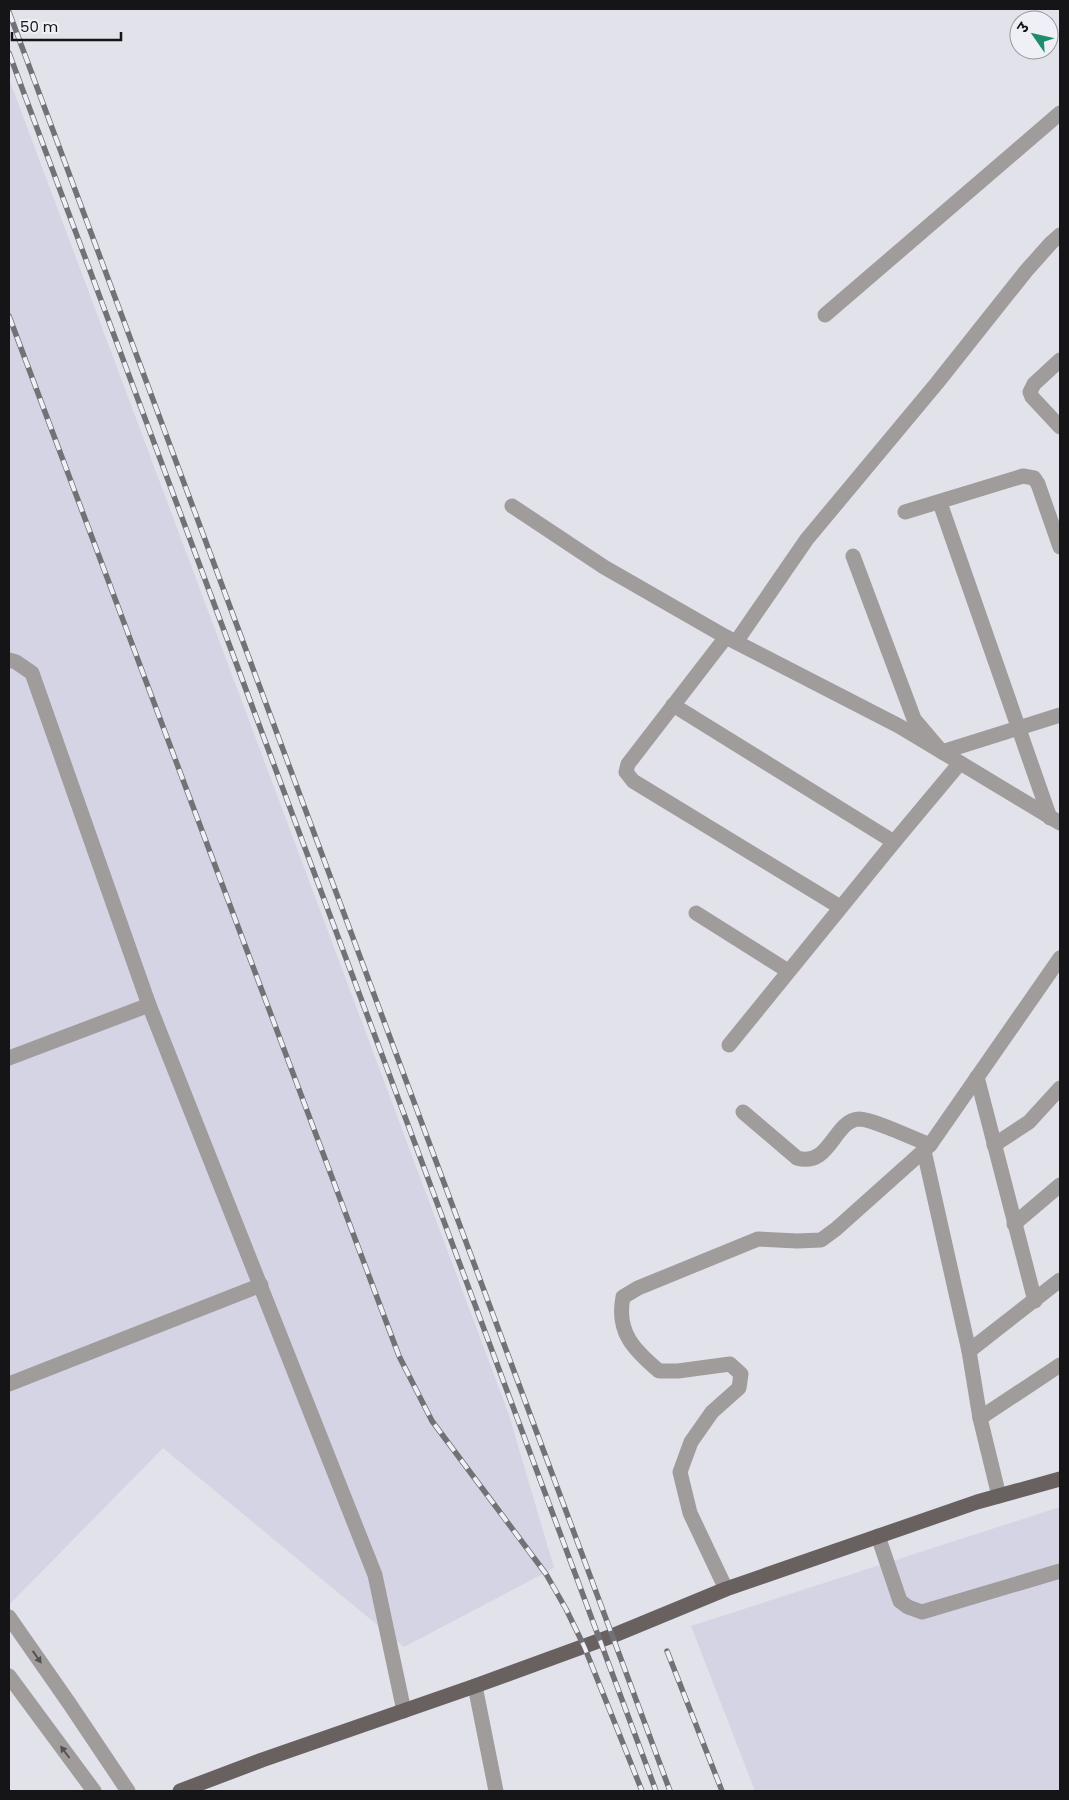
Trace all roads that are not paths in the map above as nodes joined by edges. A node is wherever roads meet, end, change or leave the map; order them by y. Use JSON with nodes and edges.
{"nodes":[{"id":1,"x":1060,"y":113,"type":"edge"},
{"id":2,"x":1060,"y":235,"type":"edge"},
{"id":3,"x":825,"y":315,"type":"dead end"},
{"id":4,"x":1060,"y":360,"type":"edge"},
{"id":5,"x":1060,"y":427,"type":"edge"},
{"id":6,"x":940,"y":503,"type":"junction"},
{"id":7,"x":512,"y":506,"type":"dead end"},
{"id":8,"x":905,"y":512,"type":"dead end"},
{"id":9,"x":1060,"y":547,"type":"edge"},
{"id":10,"x":853,"y":556,"type":"dead end"},
{"id":11,"x":731,"y":639,"type":"junction"},
{"id":12,"x":9,"y":660,"type":"edge"},
{"id":13,"x":673,"y":705,"type":"junction"},
{"id":14,"x":1060,"y":715,"type":"edge"},
{"id":15,"x":1019,"y":727,"type":"junction"},
{"id":16,"x":942,"y":752,"type":"junction"},
{"id":17,"x":960,"y":763,"type":"junction"},
{"id":18,"x":1055,"y":820,"type":"edge"},
{"id":19,"x":894,"y":842,"type":"junction"},
{"id":20,"x":840,"y":907,"type":"junction"},
{"id":21,"x":696,"y":913,"type":"dead end"},
{"id":22,"x":1060,"y":958,"type":"edge"},
{"id":23,"x":788,"y":971,"type":"junction"},
{"id":24,"x":149,"y":1005,"type":"junction"},
{"id":25,"x":728,"y":1045,"type":"dead end"},
{"id":26,"x":9,"y":1058,"type":"edge"},
{"id":27,"x":977,"y":1077,"type":"junction"},
{"id":28,"x":1060,"y":1088,"type":"edge"},
{"id":29,"x":743,"y":1112,"type":"dead end"},
{"id":30,"x":994,"y":1145,"type":"junction"},
{"id":31,"x":927,"y":1148,"type":"junction"},
{"id":32,"x":1060,"y":1185,"type":"edge"},
{"id":33,"x":1014,"y":1224,"type":"junction"},
{"id":34,"x":1060,"y":1280,"type":"edge"},
{"id":35,"x":261,"y":1285,"type":"junction"},
{"id":36,"x":1035,"y":1301,"type":"junction"},
{"id":37,"x":969,"y":1351,"type":"junction"},
{"id":38,"x":1060,"y":1365,"type":"edge"},
{"id":39,"x":9,"y":1384,"type":"edge"},
{"id":40,"x":980,"y":1418,"type":"junction"},
{"id":41,"x":1060,"y":1479,"type":"edge"},
{"id":42,"x":999,"y":1496,"type":"junction"},
{"id":43,"x":878,"y":1536,"type":"junction"},
{"id":44,"x":1060,"y":1571,"type":"edge"},
{"id":45,"x":726,"y":1589,"type":"junction"},
{"id":46,"x":9,"y":1617,"type":"edge"},
{"id":47,"x":9,"y":1676,"type":"edge"},
{"id":48,"x":475,"y":1686,"type":"junction"},
{"id":49,"x":404,"y":1711,"type":"junction"},
{"id":50,"x":94,"y":1791,"type":"edge"},
{"id":51,"x":128,"y":1791,"type":"edge"},
{"id":52,"x":180,"y":1791,"type":"edge"},
{"id":53,"x":496,"y":1791,"type":"edge"}],
"edges":[{"from":1,"to":3,"type":"street"},
{"from":2,"to":11,"type":"street"},
{"from":4,"to":5,"type":"street"},
{"from":6,"to":8,"type":"street"},
{"from":6,"to":9,"type":"street"},
{"from":6,"to":15,"type":"street"},
{"from":7,"to":11,"type":"street"},
{"from":10,"to":16,"type":"street"},
{"from":11,"to":13,"type":"street"},
{"from":11,"to":16,"type":"street"},
{"from":12,"to":24,"type":"street"},
{"from":13,"to":19,"type":"street"},
{"from":13,"to":20,"type":"street"},
{"from":14,"to":15,"type":"street"},
{"from":15,"to":16,"type":"street"},
{"from":15,"to":18,"type":"street"},
{"from":16,"to":17,"type":"street"},
{"from":17,"to":18,"type":"street"},
{"from":17,"to":19,"type":"street"},
{"from":19,"to":20,"type":"street"},
{"from":20,"to":23,"type":"street"},
{"from":21,"to":23,"type":"street"},
{"from":22,"to":27,"type":"street"},
{"from":23,"to":25,"type":"street"},
{"from":24,"to":26,"type":"street"},
{"from":24,"to":35,"type":"street"},
{"from":27,"to":30,"type":"street"},
{"from":27,"to":31,"type":"street"},
{"from":28,"to":30,"type":"street"},
{"from":29,"to":31,"type":"street"},
{"from":30,"to":33,"type":"street"},
{"from":31,"to":37,"type":"street"},
{"from":31,"to":45,"type":"street"},
{"from":32,"to":33,"type":"street"},
{"from":33,"to":36,"type":"street"},
{"from":34,"to":36,"type":"street"},
{"from":35,"to":39,"type":"street"},
{"from":35,"to":49,"type":"street"},
{"from":36,"to":37,"type":"street"},
{"from":37,"to":40,"type":"street"},
{"from":38,"to":40,"type":"street"},
{"from":40,"to":42,"type":"street"},
{"from":41,"to":42,"type":"main road"},
{"from":42,"to":43,"type":"main road"},
{"from":43,"to":44,"type":"street"},
{"from":43,"to":45,"type":"main road"},
{"from":45,"to":48,"type":"main road"},
{"from":46,"to":51,"type":"street","one_way":true},
{"from":50,"to":47,"type":"street","one_way":true},
{"from":48,"to":49,"type":"main road"},
{"from":48,"to":53,"type":"street"},
{"from":49,"to":52,"type":"main road"}]}
